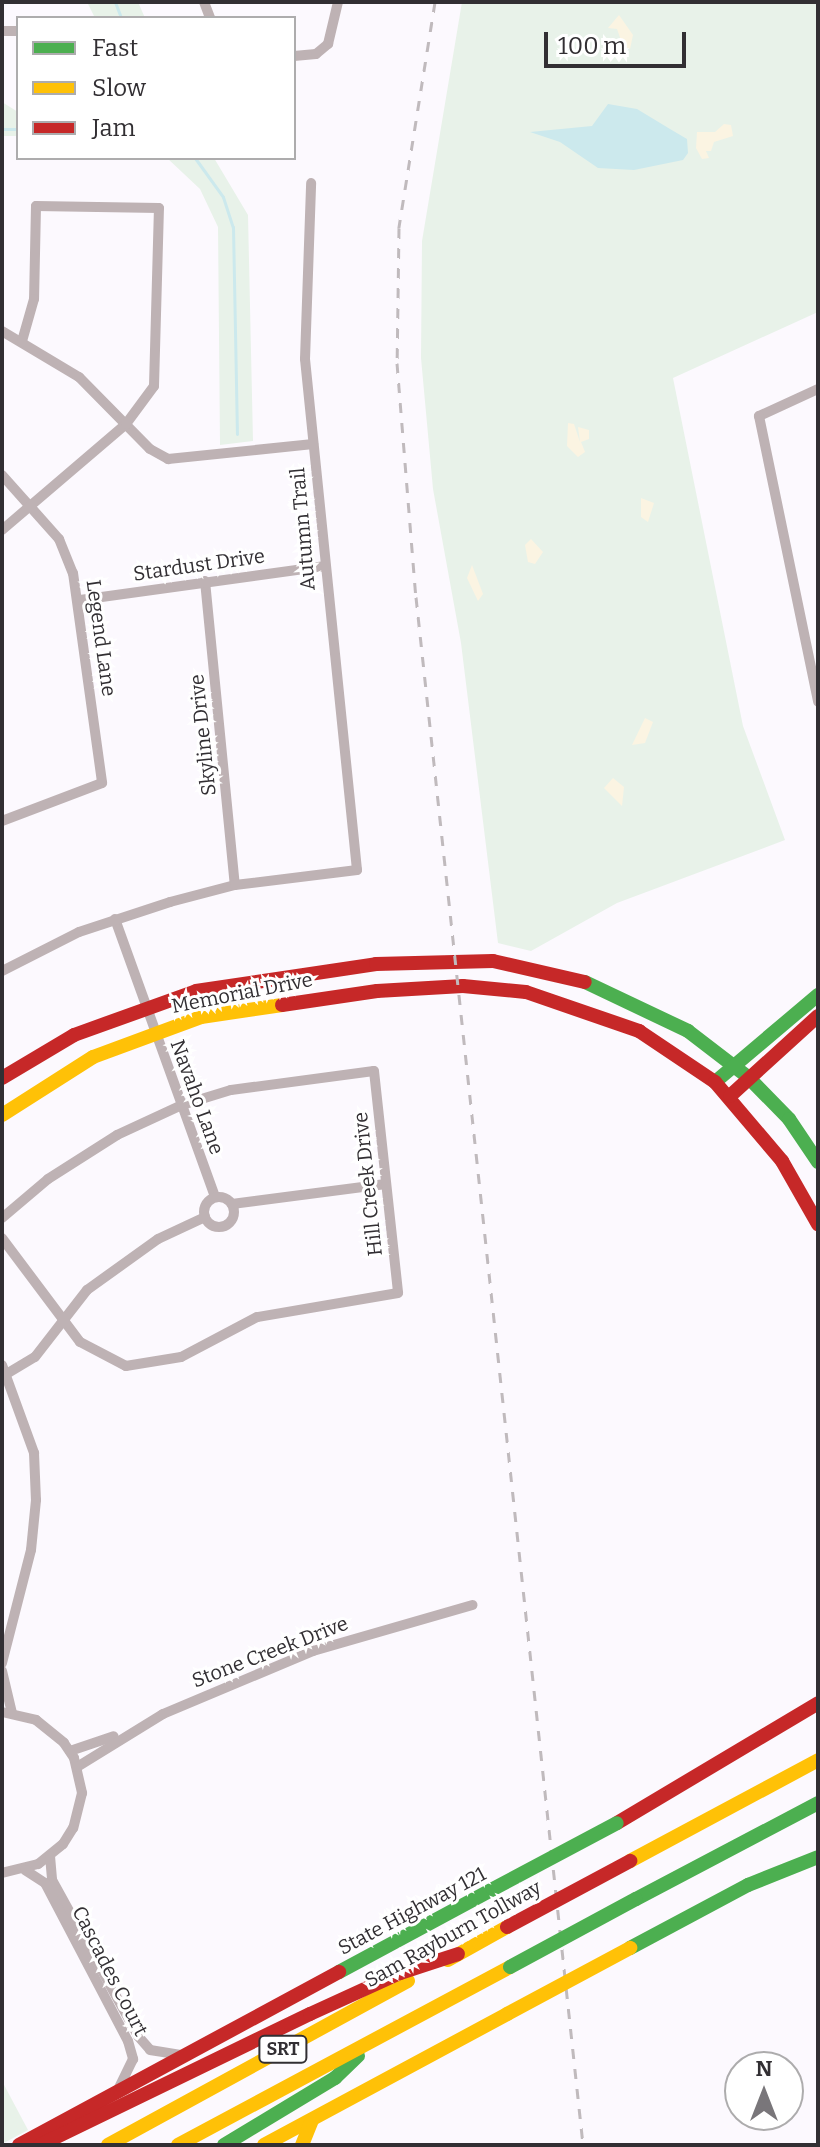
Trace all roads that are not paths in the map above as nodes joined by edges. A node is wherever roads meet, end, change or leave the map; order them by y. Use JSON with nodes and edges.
{"nodes":[{"id":1,"x":338,"y":2,"type":"edge"},
{"id":2,"x":296,"y":56,"type":"edge"},
{"id":3,"x":311,"y":183,"type":"dead end"},
{"id":4,"x":2,"y":331,"type":"edge"},
{"id":5,"x":22,"y":341,"type":"junction"},
{"id":6,"x":818,"y":389,"type":"edge"},
{"id":7,"x":126,"y":424,"type":"junction"},
{"id":8,"x":313,"y":444,"type":"junction"},
{"id":9,"x":2,"y":475,"type":"edge"},
{"id":10,"x":32,"y":505,"type":"junction"},
{"id":11,"x":2,"y":530,"type":"edge"},
{"id":12,"x":324,"y":566,"type":"junction"},
{"id":13,"x":205,"y":581,"type":"junction"},
{"id":14,"x":80,"y":600,"type":"junction"},
{"id":15,"x":818,"y":702,"type":"edge"},
{"id":16,"x":2,"y":821,"type":"edge"},
{"id":17,"x":235,"y":885,"type":"junction"},
{"id":18,"x":115,"y":919,"type":"junction"},
{"id":19,"x":2,"y":971,"type":"edge"},
{"id":20,"x":818,"y":995,"type":"edge"},
{"id":21,"x":146,"y":1008,"type":"junction"},
{"id":22,"x":818,"y":1016,"type":"edge"},
{"id":23,"x":154,"y":1032,"type":"junction"},
{"id":24,"x":733,"y":1064,"type":"junction"},
{"id":25,"x":748,"y":1077,"type":"junction"},
{"id":26,"x":2,"y":1078,"type":"edge"},
{"id":27,"x":715,"y":1082,"type":"junction"},
{"id":28,"x":730,"y":1096,"type":"junction"},
{"id":29,"x":182,"y":1105,"type":"junction"},
{"id":30,"x":2,"y":1115,"type":"edge"},
{"id":31,"x":818,"y":1162,"type":"edge"},
{"id":32,"x":386,"y":1184,"type":"junction"},
{"id":33,"x":215,"y":1197,"type":"junction"},
{"id":34,"x":232,"y":1204,"type":"junction"},
{"id":35,"x":205,"y":1217,"type":"junction"},
{"id":36,"x":2,"y":1218,"type":"edge"},
{"id":37,"x":818,"y":1224,"type":"edge"},
{"id":38,"x":2,"y":1238,"type":"edge"},
{"id":39,"x":63,"y":1318,"type":"junction"},
{"id":40,"x":4,"y":1372,"type":"edge"},
{"id":41,"x":472,"y":1605,"type":"dead end"},
{"id":42,"x":2,"y":1663,"type":"edge"},
{"id":43,"x":2,"y":1671,"type":"edge"},
{"id":44,"x":818,"y":1703,"type":"edge"},
{"id":45,"x":7,"y":1713,"type":"edge"},
{"id":46,"x":131,"y":1730,"type":"junction"},
{"id":47,"x":70,"y":1751,"type":"junction"},
{"id":48,"x":818,"y":1760,"type":"edge"},
{"id":49,"x":77,"y":1767,"type":"junction"},
{"id":50,"x":818,"y":1803,"type":"edge"},
{"id":51,"x":50,"y":1856,"type":"junction"},
{"id":52,"x":818,"y":1857,"type":"edge"},
{"id":53,"x":25,"y":1870,"type":"junction"},
{"id":54,"x":2,"y":1873,"type":"edge"},
{"id":55,"x":458,"y":1954,"type":"junction"},
{"id":56,"x":376,"y":2038,"type":"junction"},
{"id":57,"x":187,"y":2054,"type":"junction"},
{"id":58,"x":112,"y":2095,"type":"junction"},
{"id":59,"x":313,"y":2118,"type":"junction"},
{"id":60,"x":19,"y":2145,"type":"edge"},
{"id":61,"x":40,"y":2145,"type":"edge"},
{"id":62,"x":108,"y":2145,"type":"edge"},
{"id":63,"x":178,"y":2145,"type":"edge"},
{"id":64,"x":224,"y":2145,"type":"edge"},
{"id":65,"x":264,"y":2145,"type":"edge"},
{"id":66,"x":302,"y":2145,"type":"edge"}],
"edges":[{"from":1,"to":2,"type":"street"},
{"from":3,"to":8,"type":"street","name":"Autumn Trail"},
{"from":4,"to":5,"type":"street"},
{"from":5,"to":7,"type":"street"},
{"from":5,"to":7,"type":"street"},
{"from":6,"to":15,"type":"street"},
{"from":7,"to":8,"type":"street"},
{"from":7,"to":10,"type":"street"},
{"from":8,"to":12,"type":"street","name":"Autumn Trail"},
{"from":9,"to":10,"type":"street","name":"Legend Lane"},
{"from":10,"to":11,"type":"street"},
{"from":10,"to":14,"type":"street","name":"Legend Lane"},
{"from":12,"to":13,"type":"street","name":"Stardust Drive"},
{"from":12,"to":17,"type":"street","name":"Autumn Trail"},
{"from":13,"to":14,"type":"street","name":"Stardust Drive"},
{"from":13,"to":17,"type":"street","name":"Skyline Drive"},
{"from":14,"to":16,"type":"street","name":"Legend Lane"},
{"from":17,"to":18,"type":"street"},
{"from":18,"to":19,"type":"street"},
{"from":18,"to":21,"type":"street","name":"Navaho Lane"},
{"from":20,"to":24,"type":"main road"},
{"from":21,"to":23,"type":"street","name":"Navaho Lane"},
{"from":21,"to":24,"type":"main road","name":"Memorial Drive"},
{"from":21,"to":26,"type":"main road","name":"Memorial Drive"},
{"from":22,"to":25,"type":"main road"},
{"from":23,"to":27,"type":"main road","name":"Memorial Drive"},
{"from":23,"to":29,"type":"street","name":"Navaho Lane"},
{"from":23,"to":30,"type":"main road","name":"Memorial Drive"},
{"from":24,"to":25,"type":"main road","name":"Memorial Drive"},
{"from":24,"to":27,"type":"main road"},
{"from":25,"to":28,"type":"main road"},
{"from":25,"to":31,"type":"main road","name":"Memorial Drive"},
{"from":27,"to":28,"type":"main road","name":"Memorial Drive"},
{"from":28,"to":37,"type":"main road","name":"Memorial Drive"},
{"from":29,"to":32,"type":"street","name":"Hill Creek Drive"},
{"from":29,"to":33,"type":"street","name":"Navaho Lane"},
{"from":29,"to":36,"type":"street"},
{"from":32,"to":34,"type":"street"},
{"from":32,"to":39,"type":"street","name":"Hill Creek Drive"},
{"from":33,"to":34,"type":"street"},
{"from":33,"to":35,"type":"street"},
{"from":34,"to":35,"type":"street"},
{"from":35,"to":39,"type":"street"},
{"from":38,"to":39,"type":"street"},
{"from":39,"to":40,"type":"street"},
{"from":40,"to":42,"type":"street"},
{"from":41,"to":46,"type":"street","name":"Stone Creek Drive"},
{"from":43,"to":45,"type":"street"},
{"from":44,"to":57,"type":"main road","name":"State Highway 121","bridge":true},
{"from":45,"to":47,"type":"street"},
{"from":46,"to":47,"type":"street","name":"Stone Creek Drive"},
{"from":46,"to":49,"type":"street","name":"Stone Creek Drive"},
{"from":47,"to":49,"type":"street"},
{"from":48,"to":55,"type":"main road","name":"Sam Rayburn Tollway","number":"SRT","bridge":true},
{"from":49,"to":51,"type":"street"},
{"from":50,"to":56,"type":"main road","number":"SRT","bridge":true},
{"from":51,"to":53,"type":"street"},
{"from":51,"to":57,"type":"street","name":"Cascades Court"},
{"from":52,"to":59,"type":"main road","bridge":true},
{"from":53,"to":54,"type":"street"},
{"from":53,"to":58,"type":"street","name":"Cascades Court"},
{"from":55,"to":61,"type":"main road"},
{"from":55,"to":62,"type":"main road","name":"Sam Rayburn Tollway","number":"SRT"},
{"from":56,"to":63,"type":"main road","number":"SRT"},
{"from":56,"to":64,"type":"main road"},
{"from":57,"to":58,"type":"main road","name":"State Highway 121"},
{"from":58,"to":60,"type":"main road","name":"State Highway 121"},
{"from":59,"to":65,"type":"main road"},
{"from":59,"to":66,"type":"main road"}]}
